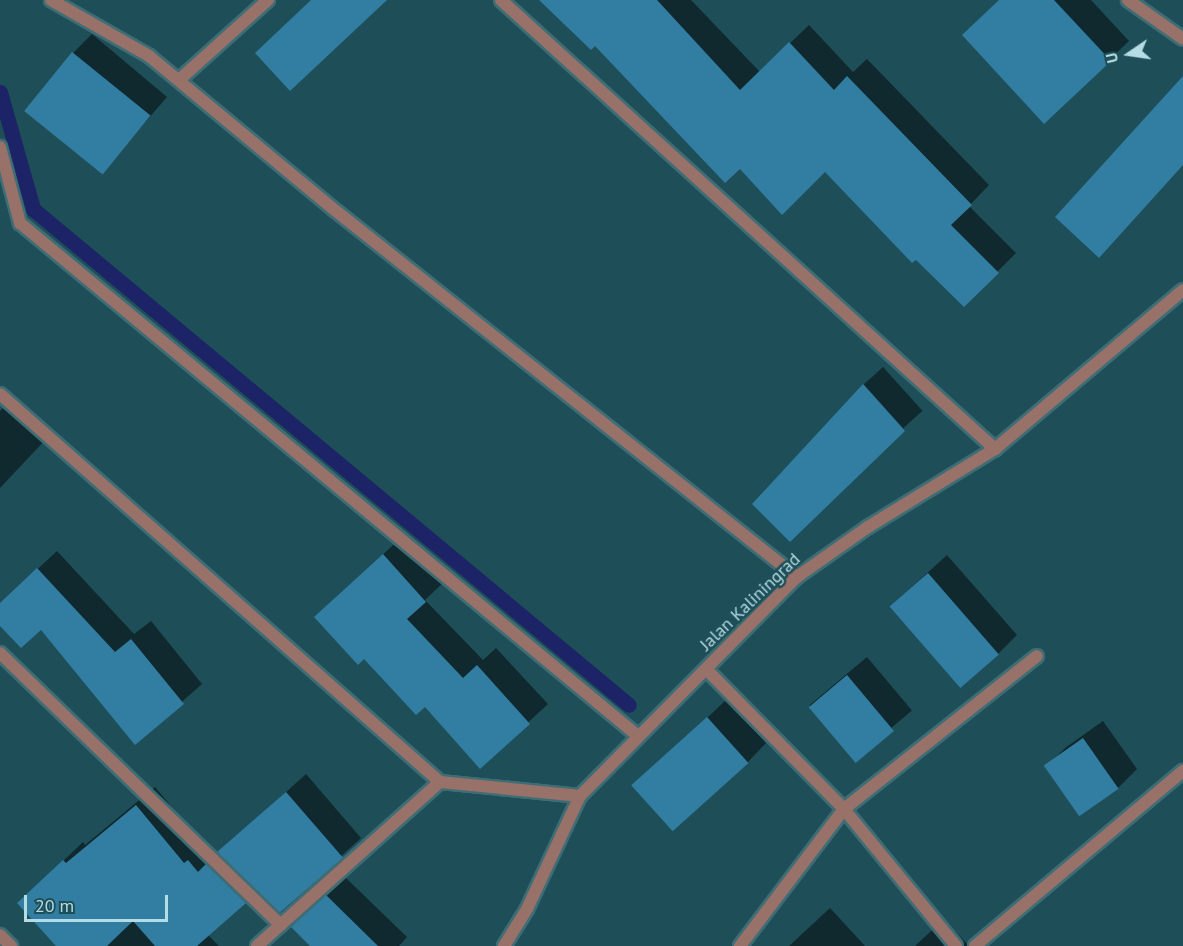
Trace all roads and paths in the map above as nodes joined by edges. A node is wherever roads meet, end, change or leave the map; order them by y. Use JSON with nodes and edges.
{"nodes":[{"id":1,"x":51,"y":0,"type":"edge"},
{"id":2,"x":268,"y":0,"type":"edge"},
{"id":3,"x":501,"y":0,"type":"edge"},
{"id":4,"x":1128,"y":0,"type":"edge"},
{"id":5,"x":1183,"y":39,"type":"edge"},
{"id":6,"x":179,"y":80,"type":"junction"},
{"id":7,"x":0,"y":147,"type":"edge"},
{"id":8,"x":1183,"y":290,"type":"edge"},
{"id":9,"x":0,"y":394,"type":"edge"},
{"id":10,"x":995,"y":449,"type":"junction"},
{"id":11,"x":797,"y":578,"type":"junction"},
{"id":12,"x":0,"y":654,"type":"edge"},
{"id":13,"x":1036,"y":656,"type":"dead end"},
{"id":14,"x":706,"y":669,"type":"junction"},
{"id":15,"x":638,"y":736,"type":"junction"},
{"id":16,"x":1183,"y":771,"type":"edge"},
{"id":17,"x":440,"y":782,"type":"junction"},
{"id":18,"x":580,"y":796,"type":"junction"},
{"id":19,"x":844,"y":808,"type":"junction"},
{"id":20,"x":281,"y":925,"type":"junction"},
{"id":21,"x":0,"y":935,"type":"edge"},
{"id":22,"x":10,"y":946,"type":"edge"},
{"id":23,"x":257,"y":946,"type":"edge"},
{"id":24,"x":504,"y":946,"type":"edge"},
{"id":25,"x":740,"y":946,"type":"edge"},
{"id":26,"x":956,"y":946,"type":"edge"},
{"id":27,"x":975,"y":946,"type":"edge"}],
"edges":[{"from":1,"to":6,"type":"street"},
{"from":2,"to":6,"type":"street"},
{"from":3,"to":10,"type":"street"},
{"from":4,"to":5,"type":"street"},
{"from":6,"to":11,"type":"street"},
{"from":7,"to":15,"type":"street"},
{"from":8,"to":10,"type":"street","name":"Jalan Kaliningrad"},
{"from":9,"to":17,"type":"street"},
{"from":10,"to":11,"type":"street","name":"Jalan Kaliningrad"},
{"from":11,"to":14,"type":"street","name":"Jalan Kaliningrad"},
{"from":12,"to":20,"type":"street"},
{"from":13,"to":19,"type":"street"},
{"from":14,"to":15,"type":"street","name":"Jalan Kaliningrad"},
{"from":14,"to":19,"type":"street"},
{"from":15,"to":18,"type":"street","name":"Jalan Kaliningrad"},
{"from":16,"to":27,"type":"street"},
{"from":17,"to":18,"type":"street"},
{"from":17,"to":20,"type":"street"},
{"from":18,"to":24,"type":"street","name":"Jalan Kaliningrad"},
{"from":19,"to":25,"type":"street"},
{"from":19,"to":26,"type":"street"},
{"from":20,"to":23,"type":"street"},
{"from":21,"to":22,"type":"street"}]}
